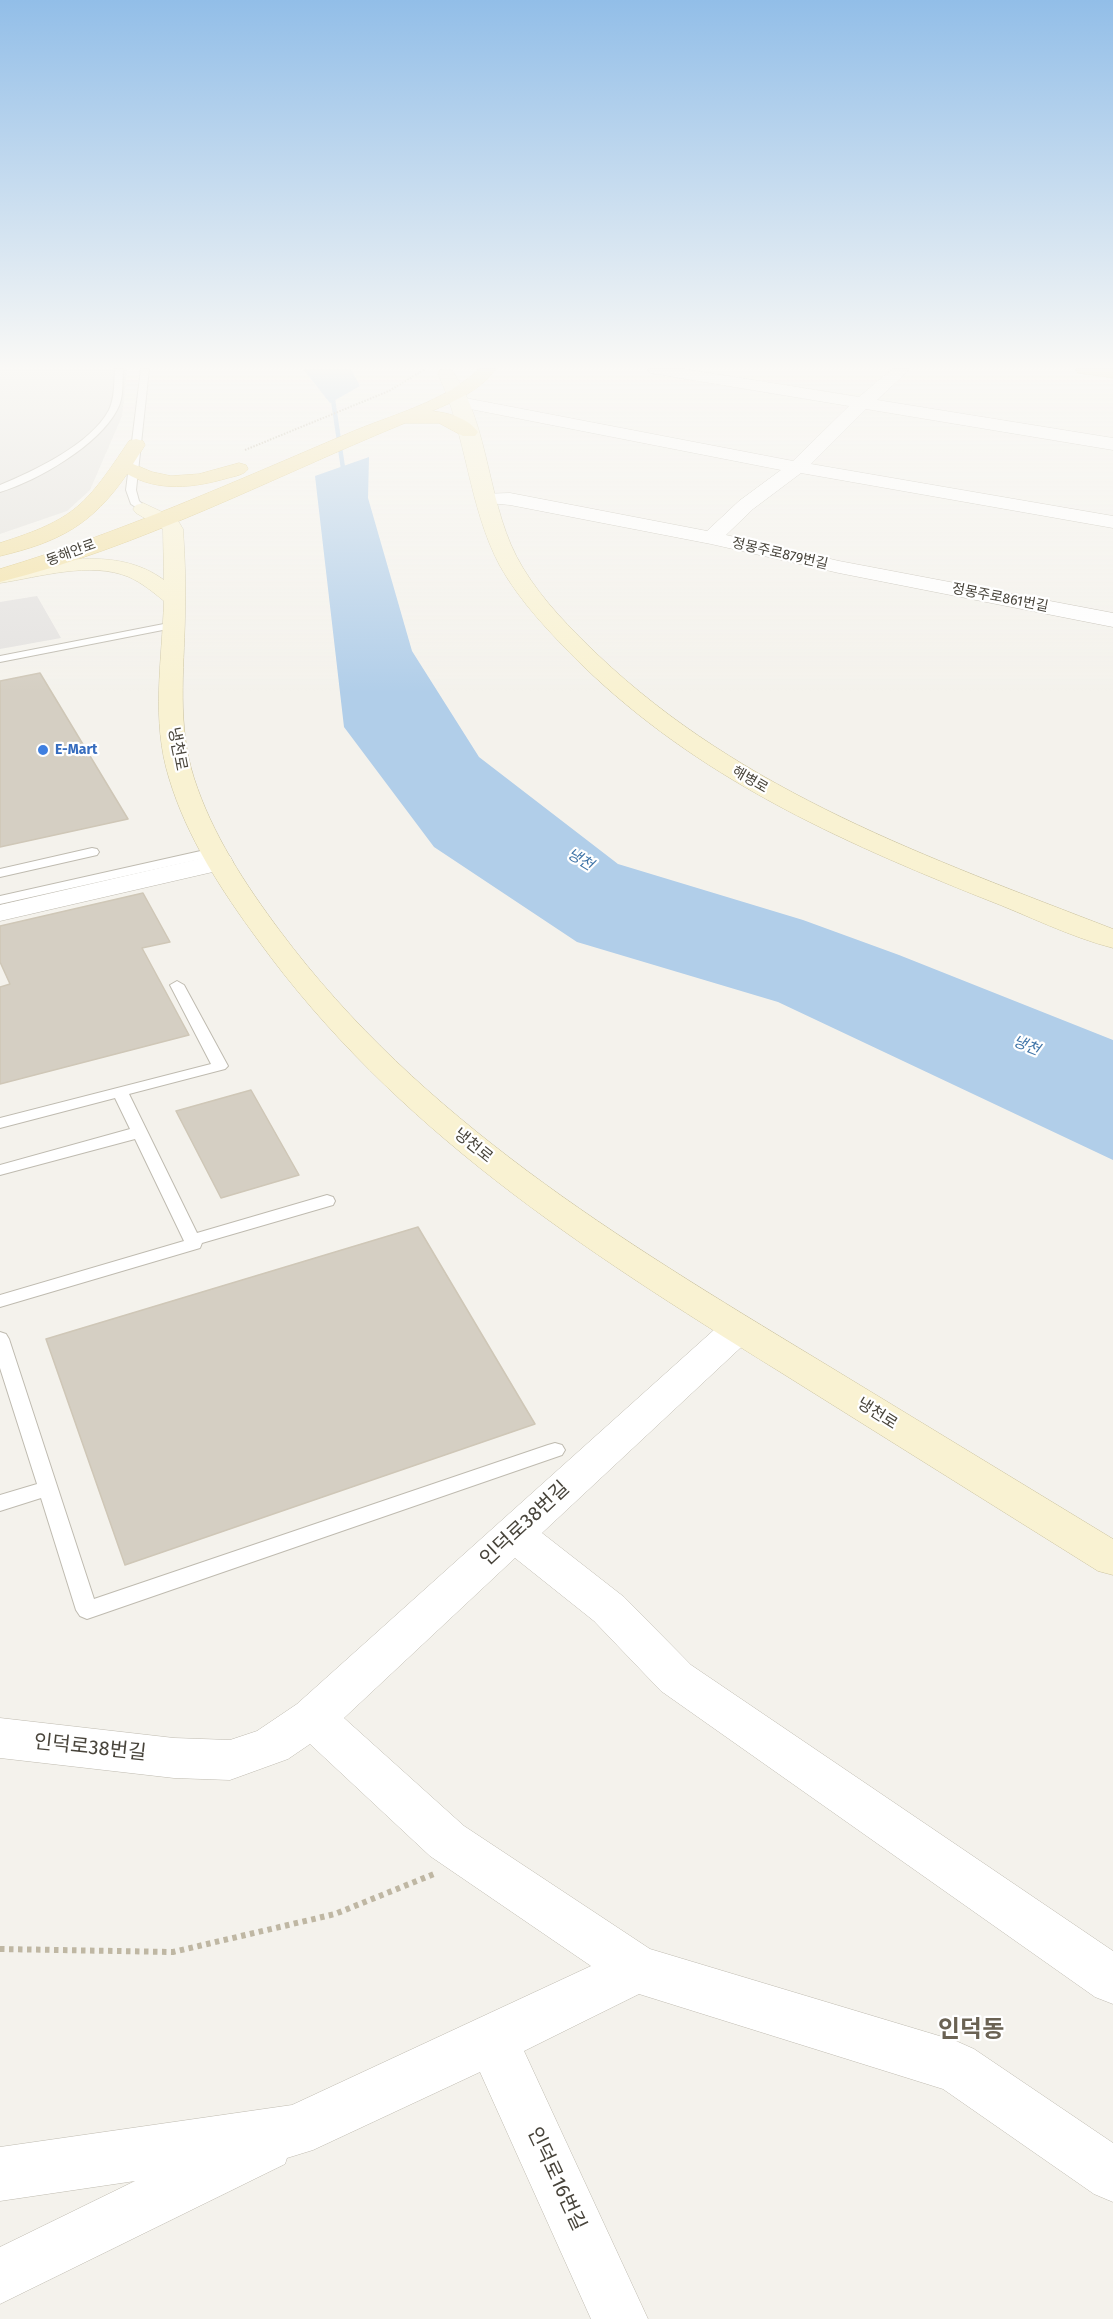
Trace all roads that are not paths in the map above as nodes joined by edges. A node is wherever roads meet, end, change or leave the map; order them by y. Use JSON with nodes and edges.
{"nodes":[{"id":1,"x":24,"y":477,"type":"edge"},
{"id":2,"x":113,"y":477,"type":"edge"},
{"id":3,"x":133,"y":477,"type":"edge"},
{"id":4,"x":146,"y":477,"type":"edge"},
{"id":5,"x":204,"y":477,"type":"edge"},
{"id":6,"x":223,"y":477,"type":"edge"},
{"id":7,"x":480,"y":477,"type":"edge"},
{"id":8,"x":783,"y":477,"type":"edge"},
{"id":9,"x":856,"y":477,"type":"edge"},
{"id":10,"x":0,"y":489,"type":"edge"},
{"id":11,"x":485,"y":498,"type":"junction"},
{"id":12,"x":152,"y":513,"type":"junction"},
{"id":13,"x":1113,"y":522,"type":"edge"},
{"id":14,"x":711,"y":538,"type":"junction"},
{"id":15,"x":0,"y":550,"type":"edge"},
{"id":16,"x":0,"y":560,"type":"edge"},
{"id":17,"x":0,"y":576,"type":"edge"},
{"id":18,"x":888,"y":576,"type":"joint"},
{"id":19,"x":175,"y":612,"type":"junction"},
{"id":20,"x":1113,"y":620,"type":"edge"},
{"id":21,"x":0,"y":659,"type":"edge"},
{"id":22,"x":92,"y":852,"type":"dead end"},
{"id":23,"x":217,"y":857,"type":"junction"},
{"id":24,"x":0,"y":873,"type":"edge"},
{"id":25,"x":0,"y":900,"type":"edge"},
{"id":26,"x":0,"y":913,"type":"edge"},
{"id":27,"x":1108,"y":933,"type":"edge"},
{"id":28,"x":177,"y":985,"type":"dead end"},
{"id":29,"x":120,"y":1092,"type":"junction"},
{"id":30,"x":0,"y":1123,"type":"edge"},
{"id":31,"x":140,"y":1132,"type":"junction"},
{"id":32,"x":0,"y":1170,"type":"edge"},
{"id":33,"x":327,"y":1201,"type":"dead end"},
{"id":34,"x":192,"y":1240,"type":"junction"},
{"id":35,"x":0,"y":1301,"type":"edge"},
{"id":36,"x":738,"y":1329,"type":"junction"},
{"id":37,"x":0,"y":1339,"type":"edge"},
{"id":38,"x":555,"y":1450,"type":"dead end"},
{"id":39,"x":48,"y":1488,"type":"junction"},
{"id":40,"x":0,"y":1503,"type":"edge"},
{"id":41,"x":514,"y":1534,"type":"junction"},
{"id":42,"x":1113,"y":1559,"type":"edge"},
{"id":43,"x":313,"y":1718,"type":"junction"},
{"id":44,"x":0,"y":1738,"type":"edge"},
{"id":45,"x":637,"y":1969,"type":"junction"},
{"id":46,"x":1113,"y":1980,"type":"edge"},
{"id":47,"x":492,"y":2040,"type":"junction"},
{"id":48,"x":294,"y":2131,"type":"junction"},
{"id":49,"x":0,"y":2174,"type":"edge"},
{"id":50,"x":1113,"y":2175,"type":"edge"},
{"id":51,"x":0,"y":2276,"type":"edge"},
{"id":52,"x":620,"y":2319,"type":"edge"}],
"edges":[{"from":1,"to":10,"type":"lane"},
{"from":2,"to":15,"type":"main road"},
{"from":3,"to":12,"type":"lane"},
{"from":4,"to":5,"type":"main road"},
{"from":6,"to":12,"type":"main road","name":"동해안로"},
{"from":7,"to":11,"type":"street","name":"해병로"},
{"from":8,"to":14,"type":"street","name":"정몽주로879번길"},
{"from":9,"to":13,"type":"street"},
{"from":11,"to":14,"type":"street"},
{"from":11,"to":27,"type":"street","name":"해병로"},
{"from":12,"to":16,"type":"main road","name":"동해안로"},
{"from":12,"to":17,"type":"main road","name":"동해안로"},
{"from":12,"to":19,"type":"street","name":"냉천로"},
{"from":14,"to":18,"type":"street","name":"정몽주로879번길"},
{"from":17,"to":19,"type":"street"},
{"from":18,"to":20,"type":"street","name":"정몽주로861번길"},
{"from":19,"to":21,"type":"lane"},
{"from":19,"to":23,"type":"street","name":"냉천로"},
{"from":22,"to":24,"type":"lane"},
{"from":23,"to":25,"type":"lane"},
{"from":23,"to":26,"type":"street"},
{"from":23,"to":36,"type":"street","name":"냉천로"},
{"from":28,"to":29,"type":"lane"},
{"from":29,"to":30,"type":"lane"},
{"from":29,"to":31,"type":"lane"},
{"from":31,"to":32,"type":"lane"},
{"from":31,"to":34,"type":"lane"},
{"from":33,"to":34,"type":"lane"},
{"from":34,"to":35,"type":"lane"},
{"from":36,"to":41,"type":"street","name":"인덕로38번길"},
{"from":36,"to":42,"type":"street","name":"냉천로"},
{"from":37,"to":39,"type":"lane"},
{"from":38,"to":39,"type":"lane"},
{"from":39,"to":40,"type":"lane"},
{"from":41,"to":43,"type":"street","name":"인덕로38번길"},
{"from":41,"to":46,"type":"street"},
{"from":43,"to":44,"type":"street","name":"인덕로38번길"},
{"from":43,"to":45,"type":"street"},
{"from":45,"to":47,"type":"street"},
{"from":45,"to":50,"type":"street"},
{"from":47,"to":48,"type":"street"},
{"from":47,"to":52,"type":"street","name":"인덕로16번길"},
{"from":48,"to":49,"type":"street"},
{"from":48,"to":51,"type":"street"}]}
